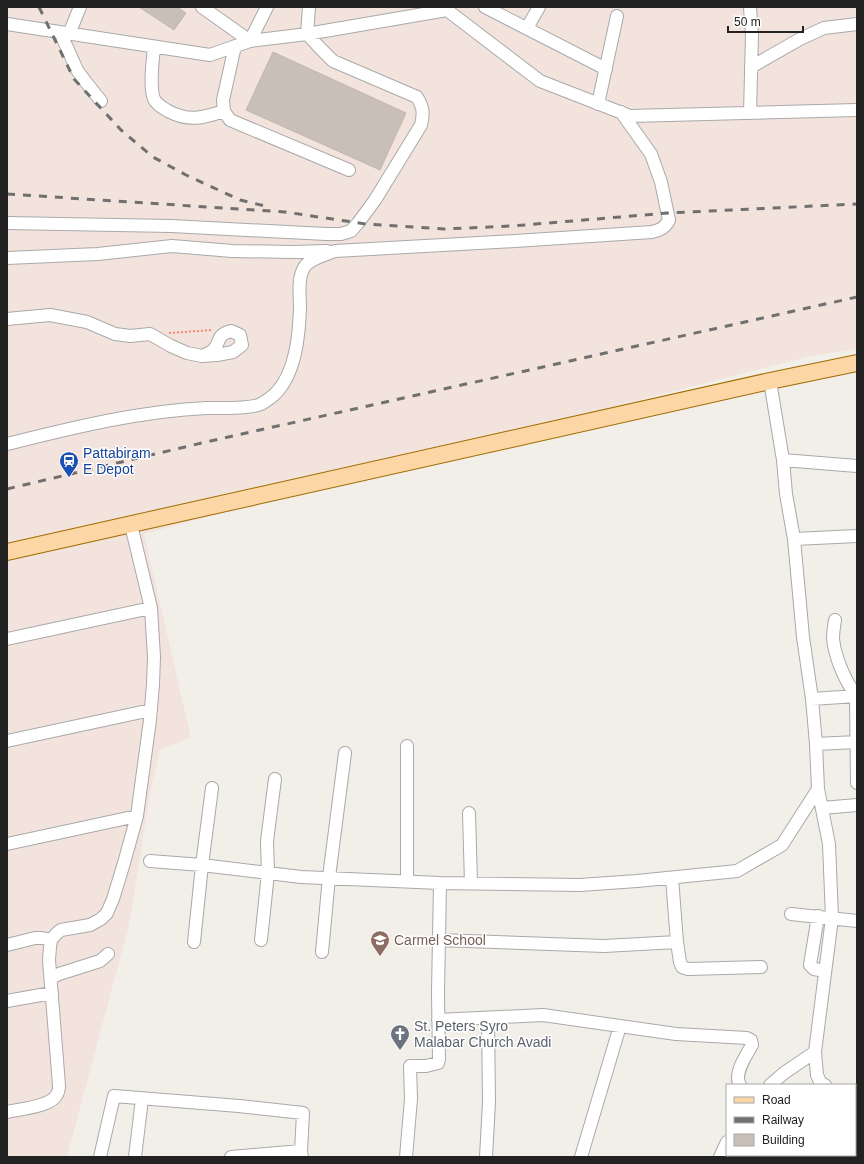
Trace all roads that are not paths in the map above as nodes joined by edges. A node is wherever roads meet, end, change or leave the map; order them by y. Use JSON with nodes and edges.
{"nodes":[{"id":1,"x":80,"y":7,"type":"edge"},
{"id":2,"x":202,"y":7,"type":"edge"},
{"id":3,"x":267,"y":7,"type":"edge"},
{"id":4,"x":309,"y":7,"type":"edge"},
{"id":5,"x":485,"y":7,"type":"edge"},
{"id":6,"x":539,"y":7,"type":"edge"},
{"id":7,"x":750,"y":7,"type":"edge"},
{"id":8,"x":445,"y":9,"type":"edge"},
{"id":9,"x":617,"y":16,"type":"dead end"},
{"id":10,"x":857,"y":24,"type":"edge"},
{"id":11,"x":8,"y":25,"type":"edge"},
{"id":12,"x":527,"y":28,"type":"junction"},
{"id":13,"x":64,"y":33,"type":"junction"},
{"id":14,"x":307,"y":34,"type":"junction"},
{"id":15,"x":250,"y":41,"type":"junction"},
{"id":16,"x":235,"y":46,"type":"junction"},
{"id":17,"x":154,"y":47,"type":"junction"},
{"id":18,"x":751,"y":67,"type":"junction"},
{"id":19,"x":606,"y":69,"type":"junction"},
{"id":20,"x":101,"y":101,"type":"dead end"},
{"id":21,"x":598,"y":104,"type":"junction"},
{"id":22,"x":857,"y":110,"type":"edge"},
{"id":23,"x":224,"y":111,"type":"junction"},
{"id":24,"x":621,"y":112,"type":"junction"},
{"id":25,"x":750,"y":113,"type":"junction"},
{"id":26,"x":349,"y":170,"type":"dead end"},
{"id":27,"x":7,"y":223,"type":"edge"},
{"id":28,"x":335,"y":251,"type":"junction"},
{"id":29,"x":7,"y":258,"type":"edge"},
{"id":30,"x":7,"y":319,"type":"edge"},
{"id":31,"x":202,"y":356,"type":"junction"},
{"id":32,"x":857,"y":363,"type":"edge"},
{"id":33,"x":770,"y":381,"type":"junction"},
{"id":34,"x":7,"y":444,"type":"edge"},
{"id":35,"x":783,"y":460,"type":"junction"},
{"id":36,"x":857,"y":466,"type":"edge"},
{"id":37,"x":131,"y":525,"type":"junction"},
{"id":38,"x":857,"y":536,"type":"edge"},
{"id":39,"x":794,"y":539,"type":"junction"},
{"id":40,"x":7,"y":552,"type":"edge"},
{"id":41,"x":151,"y":608,"type":"junction"},
{"id":42,"x":835,"y":620,"type":"dead end"},
{"id":43,"x":7,"y":639,"type":"edge"},
{"id":44,"x":857,"y":696,"type":"edge"},
{"id":45,"x":812,"y":698,"type":"junction"},
{"id":46,"x":151,"y":710,"type":"junction"},
{"id":47,"x":7,"y":741,"type":"edge"},
{"id":48,"x":857,"y":742,"type":"edge"},
{"id":49,"x":816,"y":744,"type":"junction"},
{"id":50,"x":407,"y":746,"type":"dead end"},
{"id":51,"x":344,"y":753,"type":"dead end"},
{"id":52,"x":275,"y":779,"type":"dead end"},
{"id":53,"x":857,"y":783,"type":"edge"},
{"id":54,"x":212,"y":788,"type":"dead end"},
{"id":55,"x":818,"y":789,"type":"junction"},
{"id":56,"x":857,"y":805,"type":"edge"},
{"id":57,"x":822,"y":808,"type":"junction"},
{"id":58,"x":469,"y":813,"type":"dead end"},
{"id":59,"x":137,"y":816,"type":"junction"},
{"id":60,"x":7,"y":844,"type":"edge"},
{"id":61,"x":150,"y":861,"type":"dead end"},
{"id":62,"x":202,"y":865,"type":"junction"},
{"id":63,"x":268,"y":873,"type":"junction"},
{"id":64,"x":329,"y":877,"type":"junction"},
{"id":65,"x":672,"y":878,"type":"junction"},
{"id":66,"x":407,"y":881,"type":"junction"},
{"id":67,"x":440,"y":883,"type":"junction"},
{"id":68,"x":471,"y":883,"type":"junction"},
{"id":69,"x":791,"y":914,"type":"dead end"},
{"id":70,"x":818,"y":916,"type":"junction"},
{"id":71,"x":832,"y":918,"type":"junction"},
{"id":72,"x":857,"y":921,"type":"edge"},
{"id":73,"x":51,"y":940,"type":"junction"},
{"id":74,"x":261,"y":940,"type":"dead end"},
{"id":75,"x":438,"y":940,"type":"junction"},
{"id":76,"x":194,"y":942,"type":"dead end"},
{"id":77,"x":677,"y":942,"type":"junction"},
{"id":78,"x":7,"y":945,"type":"edge"},
{"id":79,"x":322,"y":952,"type":"dead end"},
{"id":80,"x":108,"y":954,"type":"dead end"},
{"id":81,"x":761,"y":968,"type":"dead end"},
{"id":82,"x":825,"y":971,"type":"junction"},
{"id":83,"x":51,"y":978,"type":"junction"},
{"id":84,"x":52,"y":993,"type":"junction"},
{"id":85,"x":7,"y":1001,"type":"edge"},
{"id":86,"x":488,"y":1018,"type":"junction"},
{"id":87,"x":438,"y":1020,"type":"junction"},
{"id":88,"x":620,"y":1026,"type":"junction"},
{"id":89,"x":815,"y":1052,"type":"junction"},
{"id":90,"x":739,"y":1084,"type":"edge"},
{"id":91,"x":771,"y":1084,"type":"edge"},
{"id":92,"x":821,"y":1084,"type":"edge"},
{"id":93,"x":142,"y":1099,"type":"junction"},
{"id":94,"x":7,"y":1112,"type":"edge"},
{"id":95,"x":726,"y":1144,"type":"edge"},
{"id":96,"x":302,"y":1154,"type":"edge"},
{"id":97,"x":100,"y":1157,"type":"edge"},
{"id":98,"x":136,"y":1157,"type":"edge"},
{"id":99,"x":231,"y":1157,"type":"edge"},
{"id":100,"x":406,"y":1157,"type":"edge"},
{"id":101,"x":486,"y":1157,"type":"edge"},
{"id":102,"x":581,"y":1157,"type":"edge"},
{"id":103,"x":720,"y":1157,"type":"edge"}],
"edges":[{"from":1,"to":13,"type":"street"},
{"from":2,"to":15,"type":"street"},
{"from":3,"to":15,"type":"street"},
{"from":4,"to":14,"type":"street"},
{"from":5,"to":12,"type":"street"},
{"from":6,"to":12,"type":"street"},
{"from":7,"to":18,"type":"street"},
{"from":8,"to":14,"type":"street"},
{"from":8,"to":21,"type":"street"},
{"from":9,"to":19,"type":"street"},
{"from":10,"to":18,"type":"street"},
{"from":11,"to":13,"type":"street"},
{"from":12,"to":19,"type":"street"},
{"from":13,"to":17,"type":"street"},
{"from":13,"to":20,"type":"street"},
{"from":14,"to":15,"type":"street"},
{"from":14,"to":27,"type":"street"},
{"from":15,"to":16,"type":"street"},
{"from":16,"to":17,"type":"street"},
{"from":16,"to":23,"type":"street"},
{"from":17,"to":23,"type":"street"},
{"from":18,"to":25,"type":"street"},
{"from":19,"to":21,"type":"street"},
{"from":21,"to":24,"type":"street"},
{"from":22,"to":25,"type":"street"},
{"from":23,"to":26,"type":"street"},
{"from":24,"to":25,"type":"street"},
{"from":24,"to":28,"type":"street"},
{"from":28,"to":29,"type":"street"},
{"from":28,"to":34,"type":"street"},
{"from":30,"to":31,"type":"street"},
{"from":31,"to":31,"type":"street"},
{"from":32,"to":33,"type":"main road"},
{"from":33,"to":35,"type":"street"},
{"from":33,"to":37,"type":"main road"},
{"from":35,"to":36,"type":"street"},
{"from":35,"to":39,"type":"street"},
{"from":37,"to":40,"type":"main road"},
{"from":37,"to":41,"type":"street"},
{"from":38,"to":39,"type":"street"},
{"from":39,"to":45,"type":"street"},
{"from":41,"to":43,"type":"street"},
{"from":41,"to":46,"type":"street"},
{"from":42,"to":44,"type":"street"},
{"from":44,"to":45,"type":"street"},
{"from":44,"to":48,"type":"street"},
{"from":45,"to":49,"type":"street"},
{"from":46,"to":47,"type":"street"},
{"from":46,"to":59,"type":"street"},
{"from":48,"to":49,"type":"street"},
{"from":48,"to":53,"type":"street"},
{"from":49,"to":55,"type":"street"},
{"from":50,"to":66,"type":"street"},
{"from":51,"to":64,"type":"street"},
{"from":52,"to":63,"type":"street"},
{"from":54,"to":62,"type":"street"},
{"from":55,"to":57,"type":"street"},
{"from":55,"to":65,"type":"street"},
{"from":56,"to":57,"type":"street"},
{"from":57,"to":71,"type":"street"},
{"from":58,"to":68,"type":"street"},
{"from":59,"to":60,"type":"street"},
{"from":59,"to":73,"type":"street"},
{"from":61,"to":62,"type":"street"},
{"from":62,"to":63,"type":"street"},
{"from":62,"to":76,"type":"street"},
{"from":63,"to":64,"type":"street"},
{"from":63,"to":74,"type":"street"},
{"from":64,"to":66,"type":"street"},
{"from":64,"to":79,"type":"street"},
{"from":65,"to":68,"type":"street"},
{"from":65,"to":77,"type":"street"},
{"from":66,"to":67,"type":"street"},
{"from":67,"to":68,"type":"street"},
{"from":67,"to":75,"type":"street"},
{"from":69,"to":70,"type":"street"},
{"from":70,"to":71,"type":"street"},
{"from":70,"to":82,"type":"street"},
{"from":71,"to":72,"type":"street"},
{"from":71,"to":82,"type":"street"},
{"from":73,"to":78,"type":"street"},
{"from":73,"to":83,"type":"street"},
{"from":75,"to":77,"type":"street"},
{"from":75,"to":87,"type":"street"},
{"from":77,"to":81,"type":"street"},
{"from":80,"to":83,"type":"street"},
{"from":82,"to":89,"type":"street"},
{"from":83,"to":84,"type":"street"},
{"from":84,"to":85,"type":"street"},
{"from":84,"to":94,"type":"street"},
{"from":86,"to":87,"type":"street"},
{"from":86,"to":88,"type":"street"},
{"from":86,"to":101,"type":"street"},
{"from":87,"to":100,"type":"street"},
{"from":88,"to":90,"type":"street"},
{"from":88,"to":102,"type":"street"},
{"from":89,"to":91,"type":"street"},
{"from":89,"to":92,"type":"street"},
{"from":93,"to":96,"type":"street"},
{"from":93,"to":97,"type":"street"},
{"from":93,"to":98,"type":"street"},
{"from":95,"to":103,"type":"street"},
{"from":96,"to":99,"type":"street"}]}
